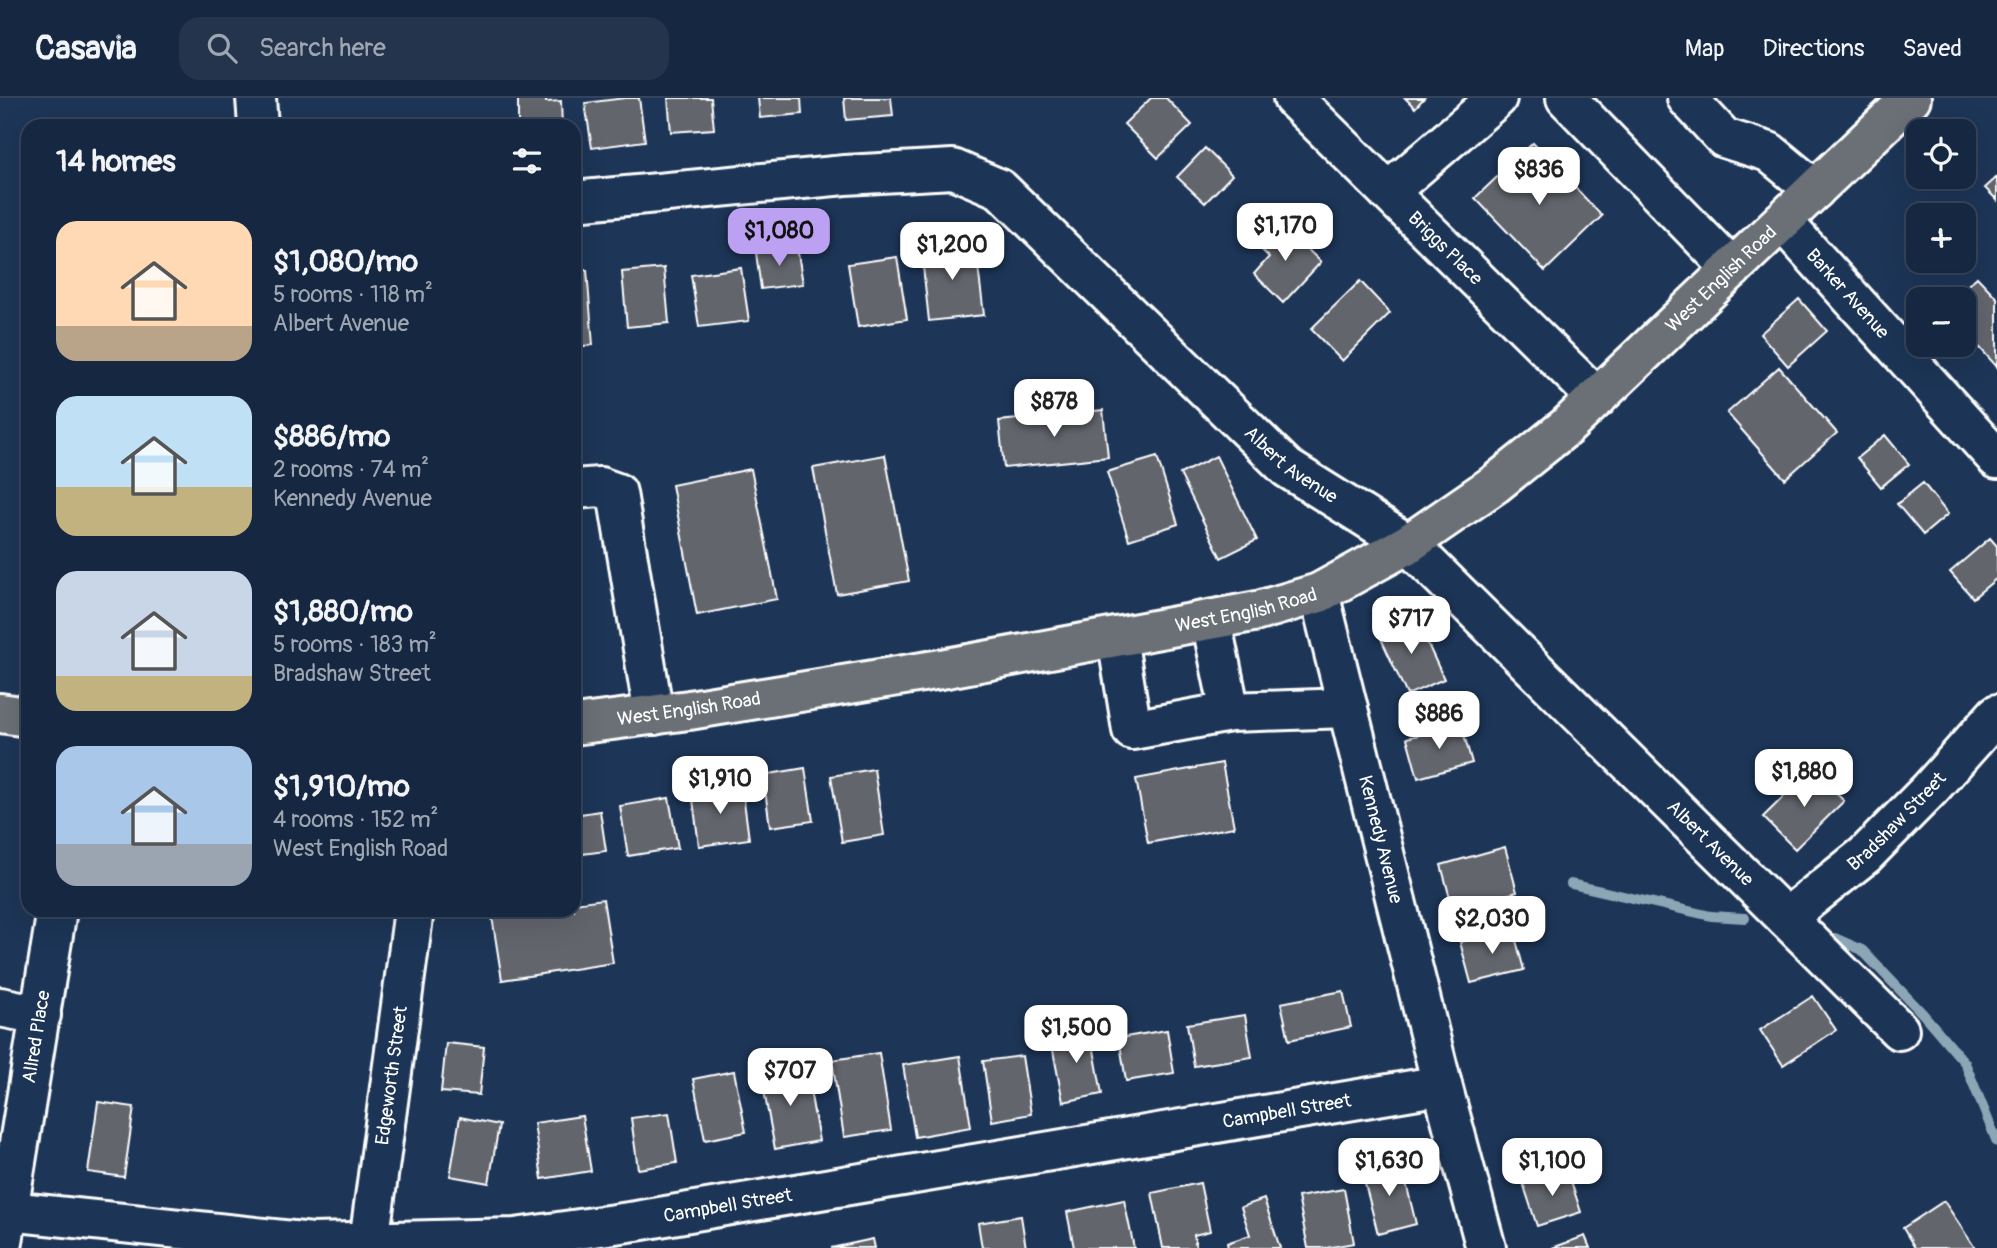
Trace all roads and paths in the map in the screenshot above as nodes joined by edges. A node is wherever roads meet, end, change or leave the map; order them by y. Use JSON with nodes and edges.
{"nodes":[{"id":1,"x":256,"y":98,"type":"edge"},
{"id":2,"x":1293,"y":98,"type":"edge"},
{"id":3,"x":1497,"y":98,"type":"edge"},
{"id":4,"x":1566,"y":98,"type":"edge"},
{"id":5,"x":1687,"y":98,"type":"edge"},
{"id":6,"x":1911,"y":98,"type":"edge"},
{"id":7,"x":258,"y":119,"type":"edge"},
{"id":8,"x":1815,"y":190,"type":"junction"},
{"id":9,"x":1388,"y":192,"type":"junction"},
{"id":10,"x":581,"y":200,"type":"edge"},
{"id":11,"x":1782,"y":220,"type":"junction"},
{"id":12,"x":1732,"y":269,"type":"junction"},
{"id":13,"x":1597,"y":398,"type":"junction"},
{"id":14,"x":1997,"y":459,"type":"edge"},
{"id":15,"x":581,"y":488,"type":"edge"},
{"id":16,"x":1408,"y":544,"type":"junction"},
{"id":17,"x":1319,"y":593,"type":"junction"},
{"id":18,"x":1211,"y":620,"type":"junction"},
{"id":19,"x":1117,"y":637,"type":"junction"},
{"id":20,"x":1348,"y":708,"type":"junction"},
{"id":21,"x":1230,"y":712,"type":"junction"},
{"id":22,"x":0,"y":713,"type":"edge"},
{"id":23,"x":654,"y":715,"type":"junction"},
{"id":24,"x":1997,"y":715,"type":"edge"},
{"id":25,"x":21,"y":716,"type":"edge"},
{"id":26,"x":581,"y":724,"type":"edge"},
{"id":27,"x":56,"y":917,"type":"edge"},
{"id":28,"x":413,"y":917,"type":"edge"},
{"id":29,"x":1786,"y":919,"type":"junction"},
{"id":30,"x":0,"y":1007,"type":"edge"},
{"id":31,"x":41,"y":1015,"type":"junction"},
{"id":32,"x":1899,"y":1030,"type":"dead end"},
{"id":33,"x":1442,"y":1085,"type":"junction"},
{"id":34,"x":9,"y":1211,"type":"junction"},
{"id":35,"x":369,"y":1242,"type":"junction"},
{"id":36,"x":2,"y":1248,"type":"edge"},
{"id":37,"x":1486,"y":1248,"type":"edge"}],
"edges":[{"from":1,"to":7,"type":"street"},
{"from":2,"to":9,"type":"street","name":"Briggs Place"},
{"from":3,"to":9,"type":"street"},
{"from":4,"to":12,"type":"street"},
{"from":5,"to":8,"type":"street"},
{"from":6,"to":8,"type":"main road","name":"West English Road"},
{"from":8,"to":11,"type":"main road","name":"West English Road"},
{"from":9,"to":13,"type":"street","name":"Briggs Place"},
{"from":10,"to":16,"type":"street","name":"Albert Avenue"},
{"from":11,"to":12,"type":"main road","name":"West English Road"},
{"from":11,"to":14,"type":"street","name":"Barker Avenue"},
{"from":12,"to":13,"type":"main road","name":"West English Road"},
{"from":13,"to":16,"type":"main road","name":"West English Road"},
{"from":15,"to":23,"type":"street"},
{"from":16,"to":17,"type":"main road","name":"West English Road"},
{"from":16,"to":29,"type":"street","name":"Albert Avenue"},
{"from":17,"to":18,"type":"main road","name":"West English Road"},
{"from":17,"to":20,"type":"street","name":"Kennedy Avenue"},
{"from":18,"to":19,"type":"main road","name":"West English Road"},
{"from":18,"to":21,"type":"street"},
{"from":19,"to":21,"type":"street"},
{"from":19,"to":23,"type":"main road","name":"West English Road"},
{"from":20,"to":21,"type":"street"},
{"from":20,"to":33,"type":"street","name":"Kennedy Avenue"},
{"from":22,"to":25,"type":"main road"},
{"from":23,"to":26,"type":"main road","name":"West English Road"},
{"from":24,"to":29,"type":"street","name":"Bradshaw Street"},
{"from":27,"to":31,"type":"street","name":"Allred Place"},
{"from":28,"to":35,"type":"street","name":"Edgeworth Street"},
{"from":29,"to":32,"type":"street","name":"Albert Avenue"},
{"from":30,"to":31,"type":"street"},
{"from":31,"to":34,"type":"street","name":"Allred Place"},
{"from":33,"to":35,"type":"street","name":"Campbell Street"},
{"from":33,"to":37,"type":"street","name":"Kennedy Avenue"},
{"from":34,"to":35,"type":"street","name":"Campbell Street"},
{"from":34,"to":36,"type":"street","name":"Allred Place"}]}
